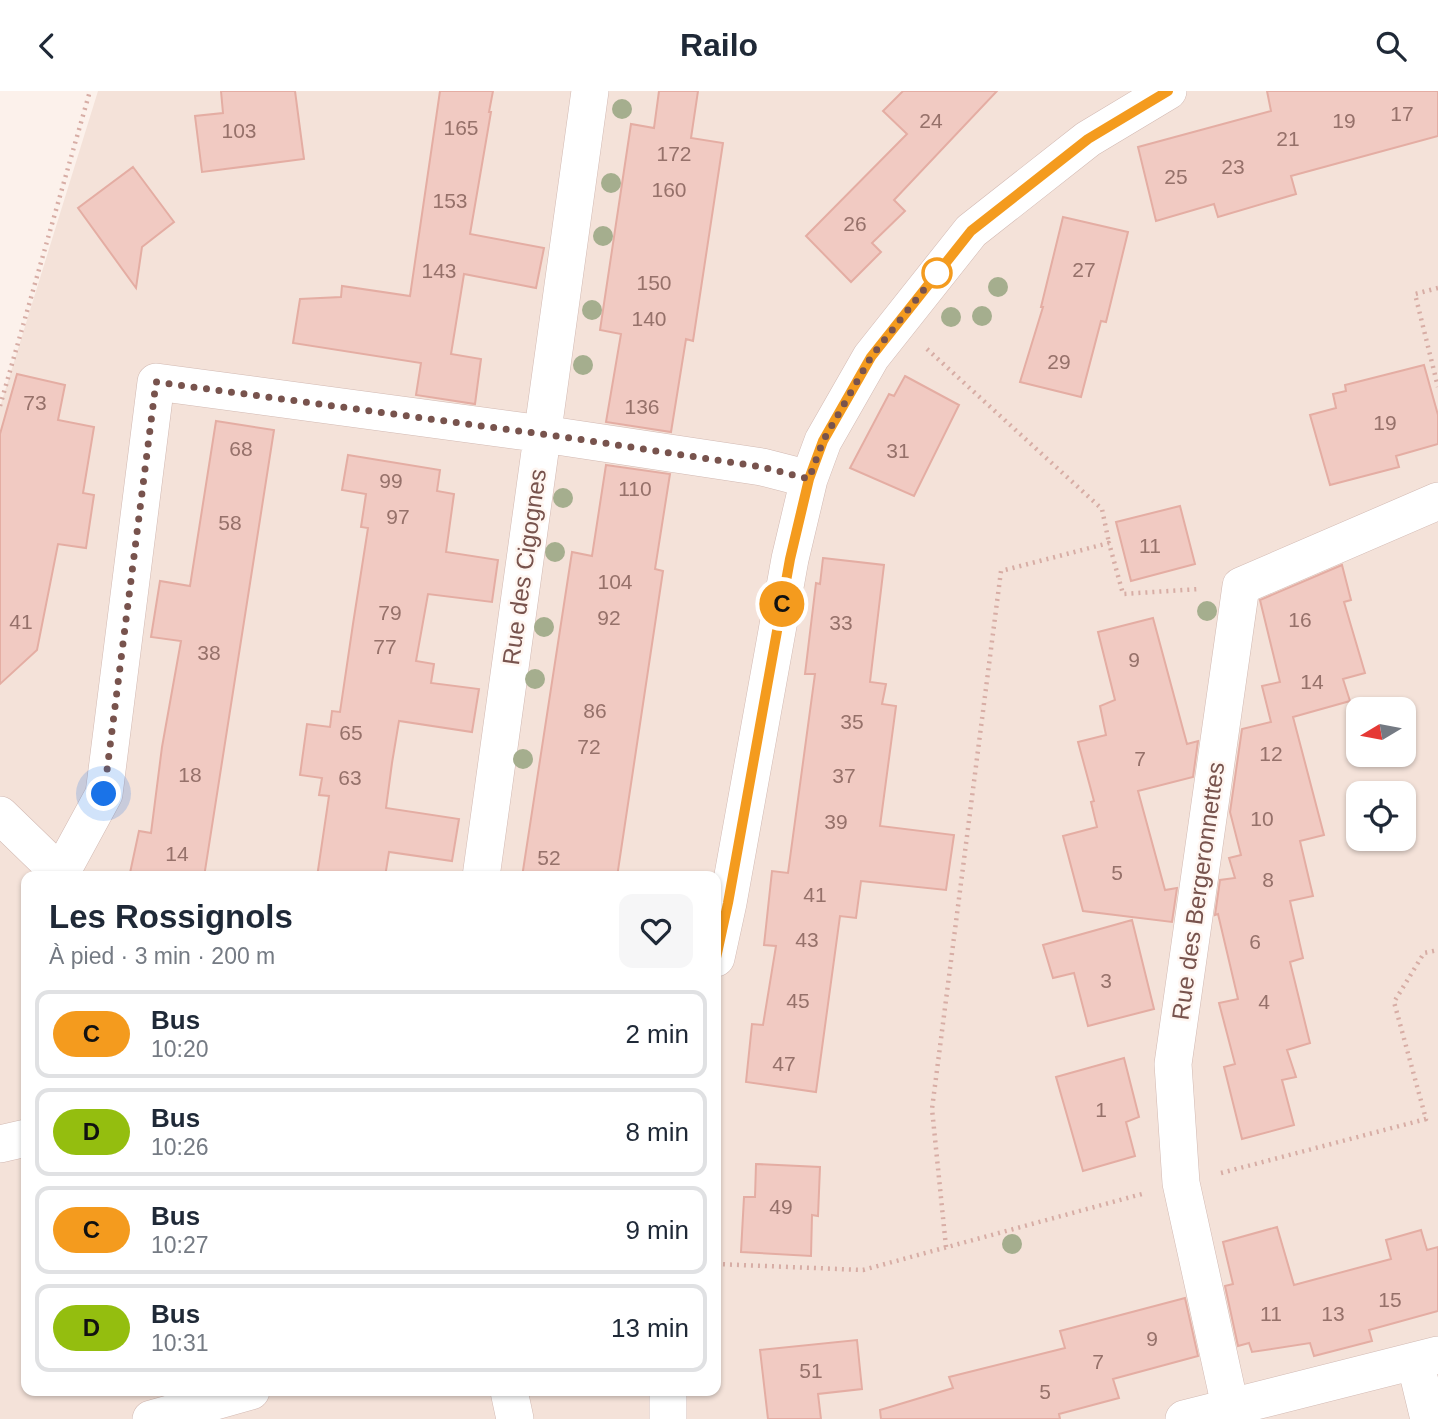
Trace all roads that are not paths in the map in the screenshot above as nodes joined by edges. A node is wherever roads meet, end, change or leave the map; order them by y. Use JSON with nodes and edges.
{"nodes":[{"id":1,"x":590,"y":91,"type":"edge"},
{"id":2,"x":1168,"y":91,"type":"edge"},
{"id":3,"x":543,"y":434,"type":"junction"},
{"id":4,"x":809,"y":479,"type":"junction"},
{"id":5,"x":1438,"y":501,"type":"edge"},
{"id":6,"x":0,"y":815,"type":"edge"},
{"id":7,"x":59,"y":871,"type":"edge"},
{"id":8,"x":65,"y":871,"type":"edge"},
{"id":9,"x":482,"y":871,"type":"edge"},
{"id":10,"x":721,"y":933,"type":"edge"},
{"id":11,"x":21,"y":1139,"type":"edge"},
{"id":12,"x":0,"y":1144,"type":"edge"},
{"id":13,"x":1427,"y":1358,"type":"edge"},
{"id":14,"x":233,"y":1396,"type":"edge"},
{"id":15,"x":510,"y":1396,"type":"edge"},
{"id":16,"x":668,"y":1396,"type":"edge"},
{"id":17,"x":1230,"y":1406,"type":"junction"},
{"id":18,"x":151,"y":1419,"type":"edge"},
{"id":19,"x":515,"y":1419,"type":"edge"},
{"id":20,"x":668,"y":1419,"type":"edge"},
{"id":21,"x":1184,"y":1419,"type":"edge"},
{"id":22,"x":1429,"y":1419,"type":"edge"}],
"edges":[{"from":1,"to":3,"type":"street","name":"Rue des Cigognes"},
{"from":2,"to":4,"type":"street"},
{"from":3,"to":4,"type":"street"},
{"from":3,"to":8,"type":"street"},
{"from":3,"to":9,"type":"street","name":"Rue des Cigognes"},
{"from":4,"to":10,"type":"street"},
{"from":5,"to":17,"type":"street","name":"Rue des Bergeronnettes"},
{"from":6,"to":7,"type":"street"},
{"from":11,"to":12,"type":"street"},
{"from":13,"to":17,"type":"street"},
{"from":13,"to":22,"type":"street"},
{"from":14,"to":18,"type":"street"},
{"from":15,"to":19,"type":"street"},
{"from":16,"to":20,"type":"street"},
{"from":17,"to":21,"type":"street"}]}
